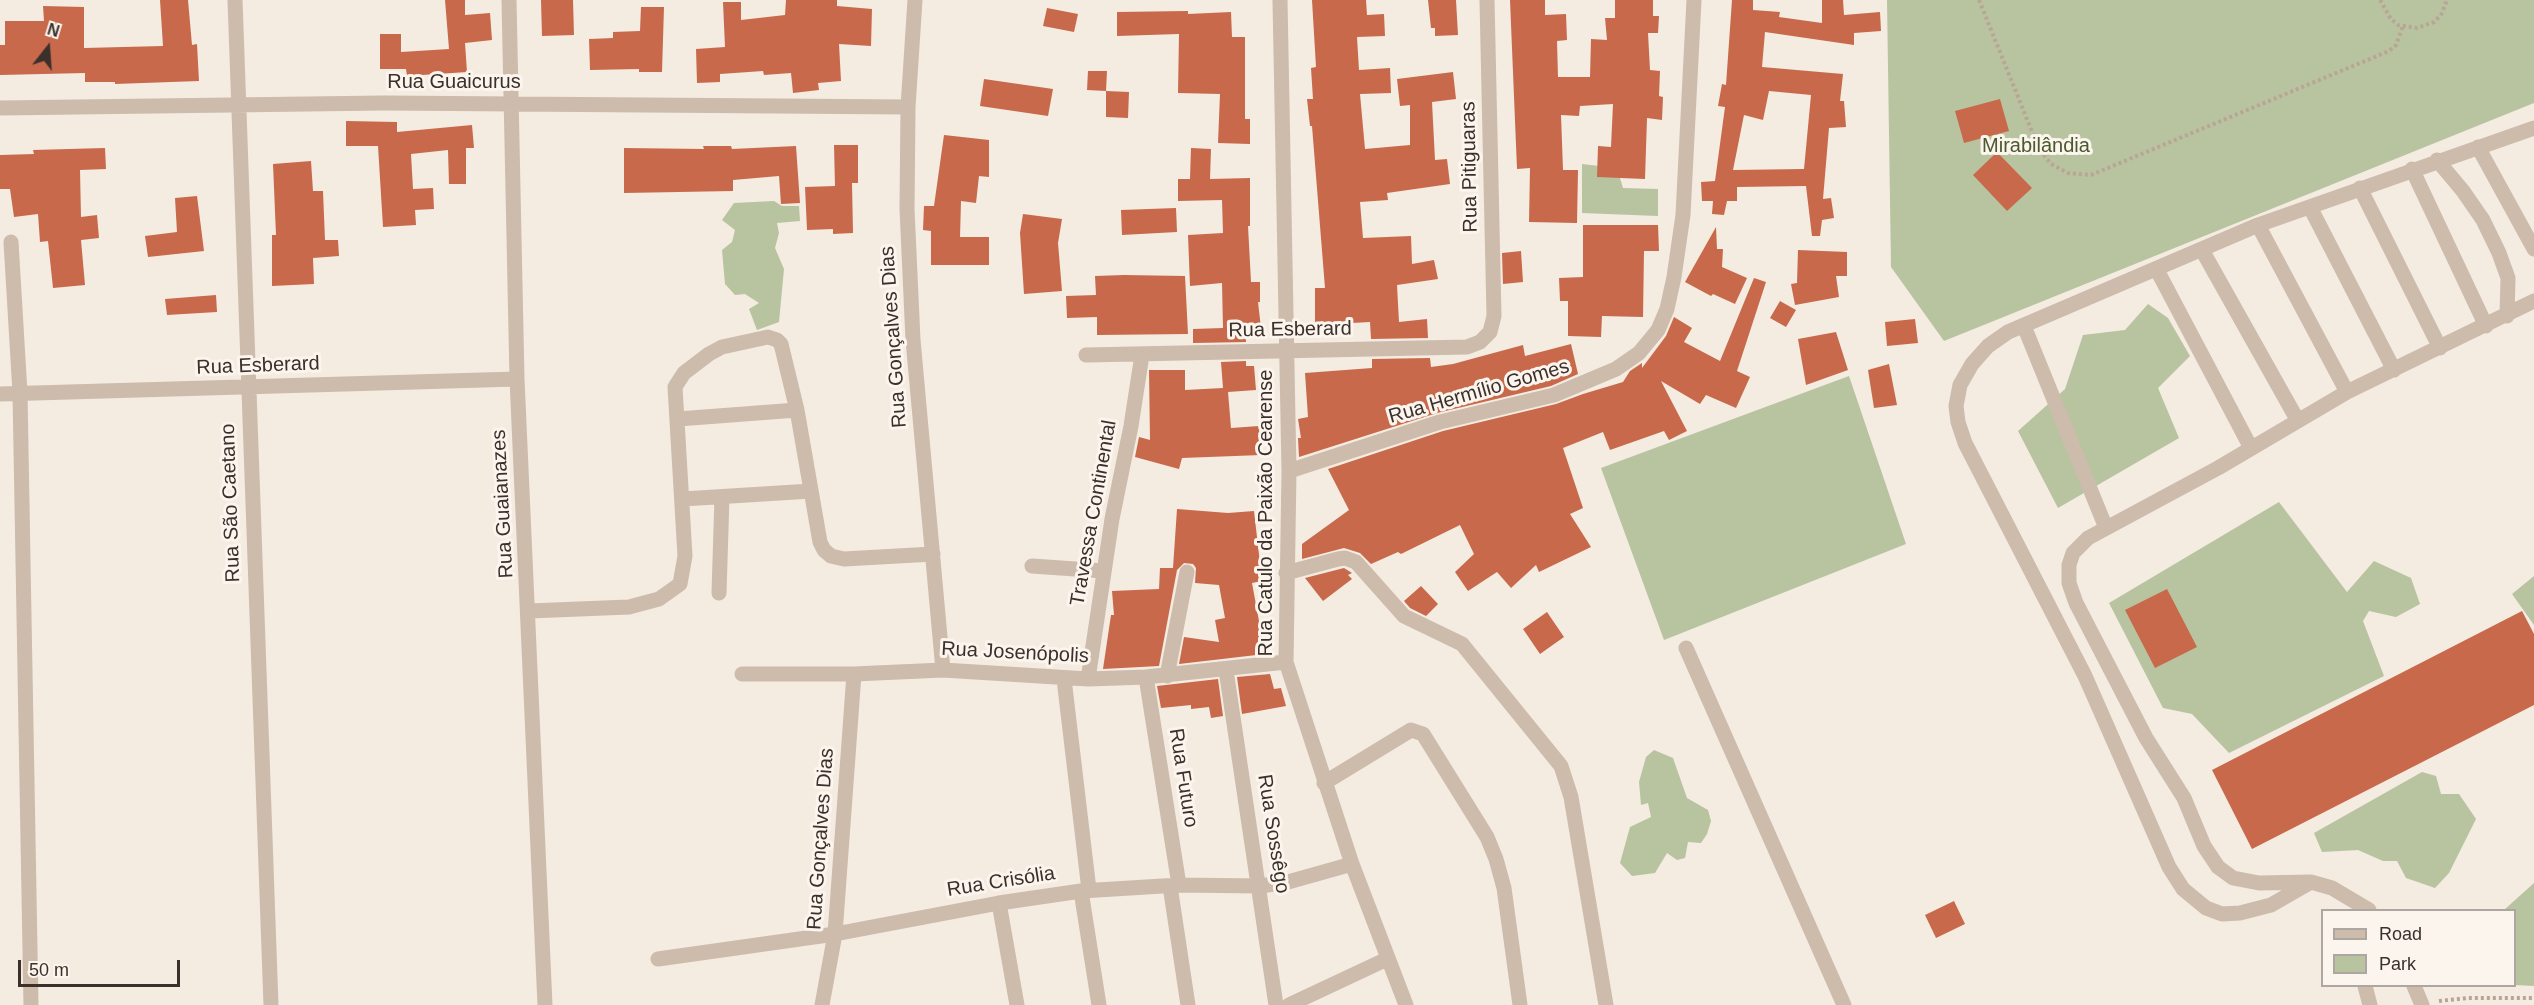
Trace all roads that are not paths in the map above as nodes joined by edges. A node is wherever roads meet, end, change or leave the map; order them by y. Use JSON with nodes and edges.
{"nodes":[{"id":1,"x":235,"y":0,"type":"edge"},
{"id":2,"x":509,"y":0,"type":"edge"},
{"id":3,"x":915,"y":0,"type":"edge"},
{"id":4,"x":1280,"y":0,"type":"edge"},
{"id":5,"x":1487,"y":0,"type":"edge"},
{"id":6,"x":1694,"y":0,"type":"edge"},
{"id":7,"x":510,"y":103,"type":"junction"},
{"id":8,"x":238,"y":106,"type":"junction"},
{"id":9,"x":908,"y":107,"type":"junction"},
{"id":10,"x":0,"y":108,"type":"edge"},
{"id":11,"x":2534,"y":128,"type":"edge"},
{"id":12,"x":2478,"y":147,"type":"junction"},
{"id":13,"x":2437,"y":160,"type":"junction"},
{"id":14,"x":2412,"y":169,"type":"junction"},
{"id":15,"x":2360,"y":188,"type":"junction"},
{"id":16,"x":2310,"y":207,"type":"junction"},
{"id":17,"x":2258,"y":225,"type":"junction"},
{"id":18,"x":11,"y":242,"type":"dead end"},
{"id":19,"x":2534,"y":249,"type":"edge"},
{"id":20,"x":2202,"y":250,"type":"junction"},
{"id":21,"x":2157,"y":270,"type":"junction"},
{"id":22,"x":2534,"y":301,"type":"edge"},
{"id":23,"x":2507,"y":316,"type":"junction"},
{"id":24,"x":2024,"y":326,"type":"junction"},
{"id":25,"x":2486,"y":326,"type":"junction"},
{"id":26,"x":1490,"y":332,"type":"joint"},
{"id":27,"x":2440,"y":348,"type":"junction"},
{"id":28,"x":1286,"y":351,"type":"junction"},
{"id":29,"x":1086,"y":355,"type":"dead end"},
{"id":30,"x":1142,"y":355,"type":"junction"},
{"id":31,"x":2394,"y":370,"type":"junction"},
{"id":32,"x":518,"y":379,"type":"junction"},
{"id":33,"x":248,"y":387,"type":"junction"},
{"id":34,"x":2347,"y":392,"type":"junction"},
{"id":35,"x":20,"y":393,"type":"junction"},
{"id":36,"x":0,"y":394,"type":"edge"},
{"id":37,"x":797,"y":410,"type":"junction"},
{"id":38,"x":678,"y":419,"type":"junction"},
{"id":39,"x":2298,"y":421,"type":"junction"},
{"id":40,"x":2251,"y":448,"type":"junction"},
{"id":41,"x":1289,"y":471,"type":"junction"},
{"id":42,"x":811,"y":491,"type":"junction"},
{"id":43,"x":722,"y":496,"type":"junction"},
{"id":44,"x":683,"y":499,"type":"junction"},
{"id":45,"x":2106,"y":528,"type":"junction"},
{"id":46,"x":933,"y":554,"type":"junction"},
{"id":47,"x":1032,"y":566,"type":"dead end"},
{"id":48,"x":1104,"y":571,"type":"junction"},
{"id":49,"x":1187,"y":572,"type":"dead end"},
{"id":50,"x":1286,"y":573,"type":"junction"},
{"id":51,"x":719,"y":593,"type":"dead end"},
{"id":52,"x":529,"y":611,"type":"junction"},
{"id":53,"x":1686,"y":648,"type":"dead end"},
{"id":54,"x":1286,"y":662,"type":"junction"},
{"id":55,"x":942,"y":670,"type":"junction"},
{"id":56,"x":1226,"y":670,"type":"junction"},
{"id":57,"x":741,"y":674,"type":"dead end"},
{"id":58,"x":854,"y":675,"type":"junction"},
{"id":59,"x":1167,"y":676,"type":"junction"},
{"id":60,"x":1146,"y":677,"type":"junction"},
{"id":61,"x":1064,"y":679,"type":"junction"},
{"id":62,"x":1088,"y":679,"type":"junction"},
{"id":63,"x":1324,"y":783,"type":"junction"},
{"id":64,"x":1352,"y":864,"type":"junction"},
{"id":65,"x":2311,"y":882,"type":"junction"},
{"id":66,"x":1174,"y":886,"type":"junction"},
{"id":67,"x":1260,"y":886,"type":"junction"},
{"id":68,"x":1085,"y":890,"type":"junction"},
{"id":69,"x":999,"y":903,"type":"junction"},
{"id":70,"x":2366,"y":909,"type":"edge"},
{"id":71,"x":836,"y":934,"type":"junction"},
{"id":72,"x":658,"y":958,"type":"dead end"},
{"id":73,"x":1387,"y":959,"type":"junction"},
{"id":74,"x":2366,"y":987,"type":"edge"},
{"id":75,"x":2414,"y":987,"type":"edge"},
{"id":76,"x":2422,"y":1004,"type":"edge"},
{"id":77,"x":31,"y":1005,"type":"edge"},
{"id":78,"x":271,"y":1005,"type":"edge"},
{"id":79,"x":545,"y":1005,"type":"edge"},
{"id":80,"x":822,"y":1005,"type":"edge"},
{"id":81,"x":1017,"y":1005,"type":"edge"},
{"id":82,"x":1100,"y":1005,"type":"edge"},
{"id":83,"x":1188,"y":1005,"type":"edge"},
{"id":84,"x":1276,"y":1005,"type":"edge"},
{"id":85,"x":1289,"y":1005,"type":"edge"},
{"id":86,"x":1406,"y":1005,"type":"edge"},
{"id":87,"x":1520,"y":1005,"type":"edge"},
{"id":88,"x":1606,"y":1005,"type":"edge"},
{"id":89,"x":1844,"y":1005,"type":"edge"},
{"id":90,"x":2370,"y":1005,"type":"edge"}],
"edges":[{"from":1,"to":8,"type":"street","name":"Rua São Caetano"},
{"from":2,"to":7,"type":"street","name":"Rua Guaianazes"},
{"from":3,"to":9,"type":"street","name":"Rua Gonçalves Dias"},
{"from":4,"to":28,"type":"street","name":"Rua Catulo da Paixão Cearense"},
{"from":5,"to":26,"type":"street","name":"Rua Pitiguaras"},
{"from":6,"to":41,"type":"street","name":"Rua Hermílio Gomes"},
{"from":7,"to":8,"type":"street","name":"Rua Guaicurus"},
{"from":7,"to":9,"type":"street","name":"Rua Guaicurus"},
{"from":7,"to":32,"type":"street","name":"Rua Guaianazes"},
{"from":8,"to":10,"type":"street","name":"Rua Guaicurus"},
{"from":8,"to":33,"type":"street","name":"Rua São Caetano"},
{"from":9,"to":46,"type":"street","name":"Rua Gonçalves Dias"},
{"from":11,"to":12,"type":"street"},
{"from":12,"to":13,"type":"street"},
{"from":12,"to":19,"type":"street"},
{"from":13,"to":14,"type":"street"},
{"from":13,"to":23,"type":"street"},
{"from":14,"to":15,"type":"street"},
{"from":14,"to":25,"type":"street"},
{"from":15,"to":16,"type":"street"},
{"from":15,"to":27,"type":"street"},
{"from":16,"to":17,"type":"street"},
{"from":16,"to":31,"type":"street"},
{"from":17,"to":20,"type":"street"},
{"from":17,"to":34,"type":"street"},
{"from":18,"to":35,"type":"street"},
{"from":20,"to":21,"type":"street"},
{"from":20,"to":39,"type":"street"},
{"from":21,"to":24,"type":"street"},
{"from":21,"to":40,"type":"street"},
{"from":22,"to":23,"type":"street"},
{"from":23,"to":25,"type":"street"},
{"from":24,"to":45,"type":"street"},
{"from":24,"to":65,"type":"street"},
{"from":25,"to":27,"type":"street"},
{"from":26,"to":28,"type":"street","name":"Rua Esberard"},
{"from":27,"to":31,"type":"street"},
{"from":28,"to":30,"type":"street","name":"Rua Esberard"},
{"from":28,"to":41,"type":"street","name":"Rua Catulo da Paixão Cearense"},
{"from":29,"to":30,"type":"street","name":"Rua Esberard"},
{"from":30,"to":48,"type":"street","name":"Travessa Continental"},
{"from":31,"to":34,"type":"street"},
{"from":32,"to":33,"type":"street","name":"Rua Esberard"},
{"from":32,"to":52,"type":"street","name":"Rua Guaianazes"},
{"from":33,"to":35,"type":"street","name":"Rua Esberard"},
{"from":33,"to":78,"type":"street","name":"Rua São Caetano"},
{"from":34,"to":39,"type":"street"},
{"from":35,"to":36,"type":"street","name":"Rua Esberard"},
{"from":35,"to":77,"type":"street"},
{"from":37,"to":38,"type":"street"},
{"from":37,"to":38,"type":"street"},
{"from":37,"to":42,"type":"street"},
{"from":38,"to":44,"type":"street"},
{"from":39,"to":40,"type":"street"},
{"from":40,"to":45,"type":"street"},
{"from":41,"to":50,"type":"street","name":"Rua Catulo da Paixão Cearense"},
{"from":42,"to":43,"type":"street"},
{"from":42,"to":46,"type":"street"},
{"from":43,"to":44,"type":"street"},
{"from":43,"to":51,"type":"street"},
{"from":44,"to":52,"type":"street"},
{"from":45,"to":65,"type":"street"},
{"from":46,"to":55,"type":"street","name":"Rua Gonçalves Dias"},
{"from":47,"to":48,"type":"street"},
{"from":48,"to":62,"type":"street","name":"Travessa Continental"},
{"from":49,"to":59,"type":"street"},
{"from":50,"to":54,"type":"street","name":"Rua Catulo da Paixão Cearense"},
{"from":50,"to":88,"type":"street"},
{"from":52,"to":79,"type":"street","name":"Rua Guaianazes"},
{"from":53,"to":89,"type":"street"},
{"from":54,"to":56,"type":"street","name":"Rua Josenópolis"},
{"from":54,"to":63,"type":"street","name":"Rua Catulo da Paixão Cearense"},
{"from":55,"to":58,"type":"street","name":"Rua Josenópolis"},
{"from":55,"to":61,"type":"street","name":"Rua Josenópolis"},
{"from":56,"to":59,"type":"street","name":"Rua Josenópolis"},
{"from":56,"to":67,"type":"street","name":"Rua Sossêgo"},
{"from":57,"to":58,"type":"street","name":"Rua Josenópolis"},
{"from":58,"to":71,"type":"street","name":"Rua Gonçalves Dias"},
{"from":59,"to":60,"type":"street","name":"Rua Josenópolis"},
{"from":60,"to":62,"type":"street","name":"Rua Josenópolis"},
{"from":60,"to":66,"type":"street","name":"Rua Futuro"},
{"from":61,"to":62,"type":"street","name":"Rua Josenópolis"},
{"from":61,"to":68,"type":"street"},
{"from":63,"to":64,"type":"street","name":"Rua Catulo da Paixão Cearense"},
{"from":63,"to":87,"type":"street"},
{"from":64,"to":67,"type":"street","name":"Rua Crisólia"},
{"from":64,"to":73,"type":"street","name":"Rua Catulo da Paixão Cearense"},
{"from":65,"to":70,"type":"street"},
{"from":66,"to":67,"type":"street","name":"Rua Crisólia"},
{"from":66,"to":68,"type":"street","name":"Rua Crisólia"},
{"from":66,"to":83,"type":"street","name":"Rua Futuro"},
{"from":67,"to":84,"type":"street","name":"Rua Sossêgo"},
{"from":68,"to":69,"type":"street","name":"Rua Crisólia"},
{"from":68,"to":82,"type":"street"},
{"from":69,"to":71,"type":"street","name":"Rua Crisólia"},
{"from":69,"to":81,"type":"street"},
{"from":71,"to":72,"type":"street","name":"Rua Crisólia"},
{"from":71,"to":80,"type":"street","name":"Rua Gonçalves Dias"},
{"from":73,"to":85,"type":"street"},
{"from":73,"to":86,"type":"street","name":"Rua Catulo da Paixão Cearense"},
{"from":74,"to":90,"type":"street"},
{"from":75,"to":76,"type":"street"}]}
